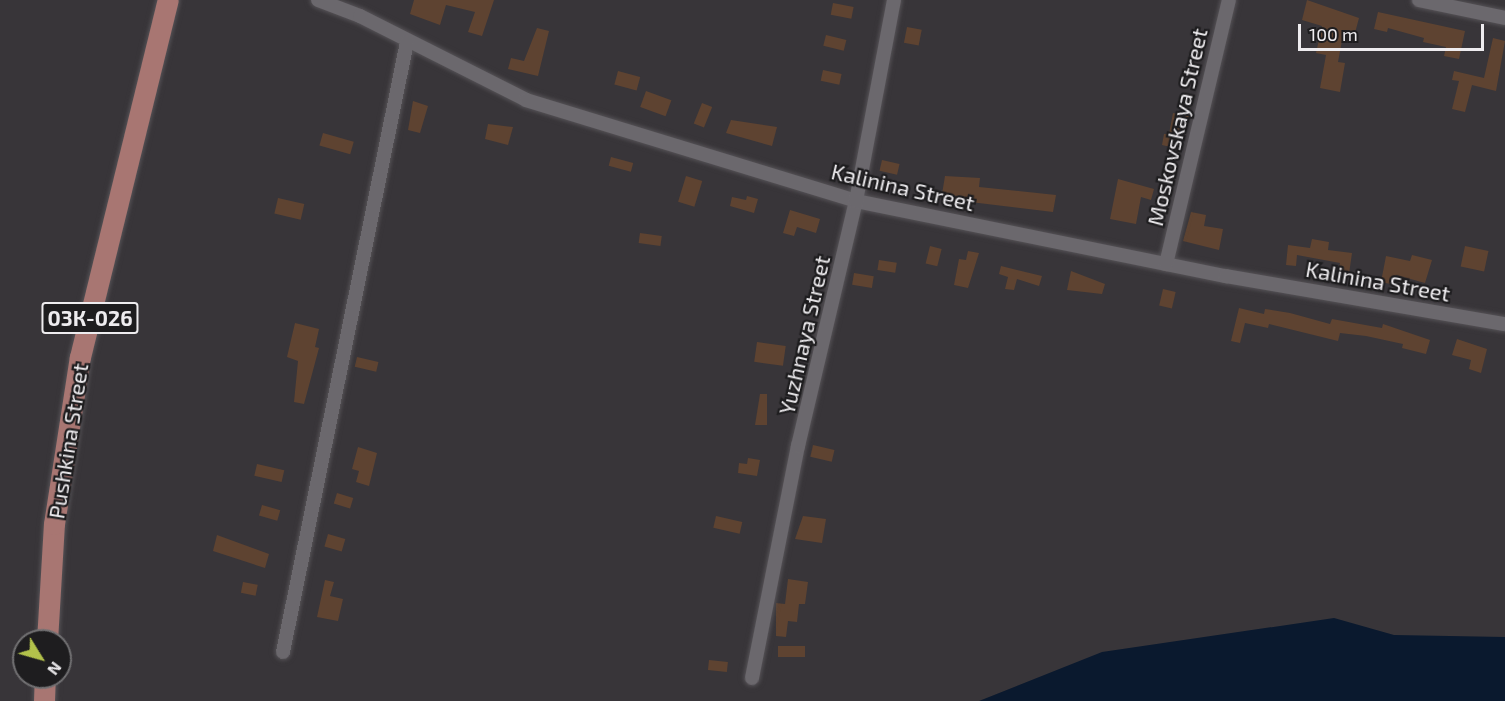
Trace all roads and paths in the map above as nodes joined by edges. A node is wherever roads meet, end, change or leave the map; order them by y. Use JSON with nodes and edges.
{"nodes":[{"id":1,"x":168,"y":0,"type":"edge"},
{"id":2,"x":318,"y":0,"type":"edge"},
{"id":3,"x":894,"y":0,"type":"edge"},
{"id":4,"x":1229,"y":0,"type":"edge"},
{"id":5,"x":1419,"y":0,"type":"edge"},
{"id":6,"x":1505,"y":18,"type":"edge"},
{"id":7,"x":406,"y":42,"type":"junction"},
{"id":8,"x":856,"y":201,"type":"junction"},
{"id":9,"x":1166,"y":264,"type":"junction"},
{"id":10,"x":1505,"y":324,"type":"edge"},
{"id":11,"x":48,"y":629,"type":"edge"},
{"id":12,"x":283,"y":652,"type":"dead end"},
{"id":13,"x":752,"y":678,"type":"dead end"}],
"edges":[{"from":1,"to":11,"type":"main road","name":"Pushkina Street","number":"03К-026"},
{"from":2,"to":7,"type":"street","name":"Kalinina Street"},
{"from":3,"to":8,"type":"street","name":"Yuzhnaya Street"},
{"from":4,"to":9,"type":"street","name":"Moskovskaya Street"},
{"from":5,"to":6,"type":"street"},
{"from":7,"to":8,"type":"street","name":"Kalinina Street"},
{"from":7,"to":12,"type":"street"},
{"from":8,"to":9,"type":"street","name":"Kalinina Street"},
{"from":8,"to":13,"type":"street","name":"Yuzhnaya Street"},
{"from":9,"to":10,"type":"street","name":"Kalinina Street"}]}
